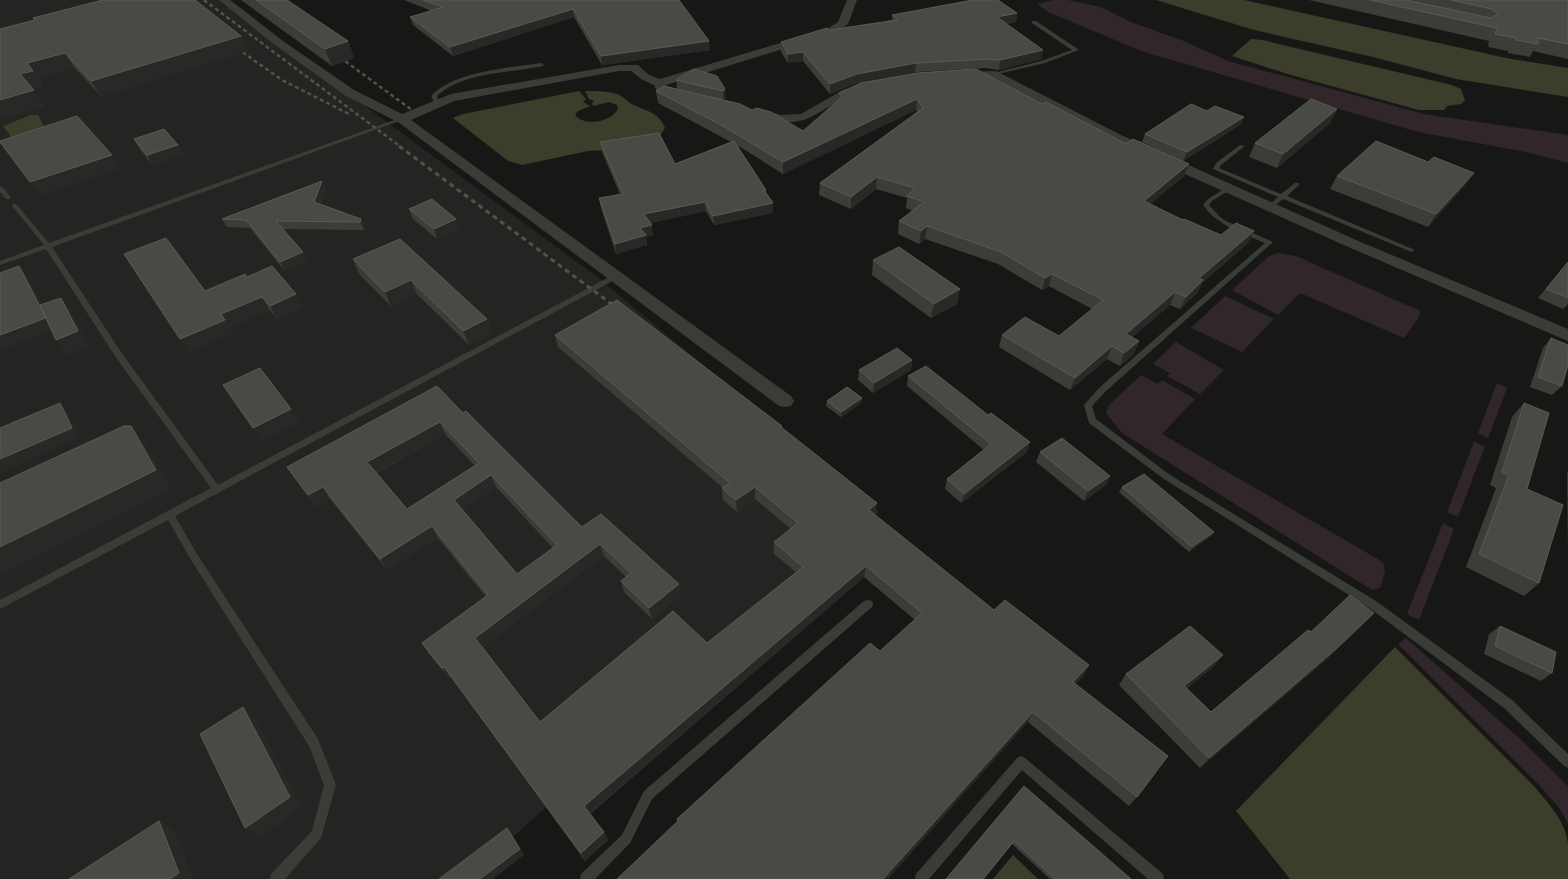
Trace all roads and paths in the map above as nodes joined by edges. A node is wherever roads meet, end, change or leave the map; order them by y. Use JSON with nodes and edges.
{"nodes":[{"id":1,"x":224,"y":0,"type":"edge"},
{"id":2,"x":852,"y":0,"type":"edge"},
{"id":3,"x":1034,"y":22,"type":"dead end"},
{"id":4,"x":541,"y":65,"type":"dead end"},
{"id":5,"x":996,"y":74,"type":"junction"},
{"id":6,"x":942,"y":76,"type":"edge"},
{"id":7,"x":659,"y":83,"type":"junction"},
{"id":8,"x":873,"y":86,"type":"edge"},
{"id":9,"x":699,"y":100,"type":"edge"},
{"id":10,"x":438,"y":105,"type":"junction"},
{"id":11,"x":752,"y":112,"type":"edge"},
{"id":12,"x":402,"y":120,"type":"junction"},
{"id":13,"x":1242,"y":146,"type":"dead end"},
{"id":14,"x":1297,"y":184,"type":"dead end"},
{"id":15,"x":0,"y":188,"type":"edge"},
{"id":16,"x":1229,"y":188,"type":"junction"},
{"id":17,"x":1282,"y":197,"type":"junction"},
{"id":18,"x":8,"y":198,"type":"dead end"},
{"id":19,"x":14,"y":205,"type":"dead end"},
{"id":20,"x":1270,"y":207,"type":"junction"},
{"id":21,"x":48,"y":246,"type":"junction"},
{"id":22,"x":1411,"y":250,"type":"dead end"},
{"id":23,"x":0,"y":263,"type":"edge"},
{"id":24,"x":616,"y":277,"type":"junction"},
{"id":25,"x":1568,"y":335,"type":"edge"},
{"id":26,"x":785,"y":401,"type":"dead end"},
{"id":27,"x":217,"y":490,"type":"junction"},
{"id":28,"x":170,"y":515,"type":"junction"},
{"id":29,"x":868,"y":604,"type":"dead end"},
{"id":30,"x":0,"y":605,"type":"edge"},
{"id":31,"x":1568,"y":762,"type":"edge"},
{"id":32,"x":276,"y":879,"type":"edge"},
{"id":33,"x":586,"y":879,"type":"edge"},
{"id":34,"x":921,"y":879,"type":"edge"},
{"id":35,"x":1158,"y":879,"type":"edge"}],
"edges":[{"from":1,"to":12,"type":"street"},
{"from":2,"to":7,"type":"street"},
{"from":3,"to":5,"type":"lane"},
{"from":4,"to":10,"type":"lane"},
{"from":5,"to":6,"type":"street"},
{"from":5,"to":16,"type":"street"},
{"from":7,"to":9,"type":"street"},
{"from":7,"to":10,"type":"street"},
{"from":8,"to":11,"type":"street"},
{"from":10,"to":12,"type":"street"},
{"from":12,"to":21,"type":"lane"},
{"from":12,"to":24,"type":"street"},
{"from":13,"to":17,"type":"lane"},
{"from":14,"to":17,"type":"lane"},
{"from":15,"to":18,"type":"lane"},
{"from":16,"to":20,"type":"street"},
{"from":16,"to":31,"type":"lane"},
{"from":17,"to":20,"type":"lane"},
{"from":17,"to":22,"type":"lane"},
{"from":19,"to":21,"type":"lane"},
{"from":20,"to":25,"type":"street"},
{"from":21,"to":23,"type":"lane"},
{"from":21,"to":27,"type":"lane"},
{"from":24,"to":26,"type":"street"},
{"from":24,"to":27,"type":"lane"},
{"from":27,"to":28,"type":"lane"},
{"from":28,"to":30,"type":"lane"},
{"from":28,"to":32,"type":"lane"},
{"from":29,"to":33,"type":"lane"},
{"from":34,"to":35,"type":"lane"}]}
